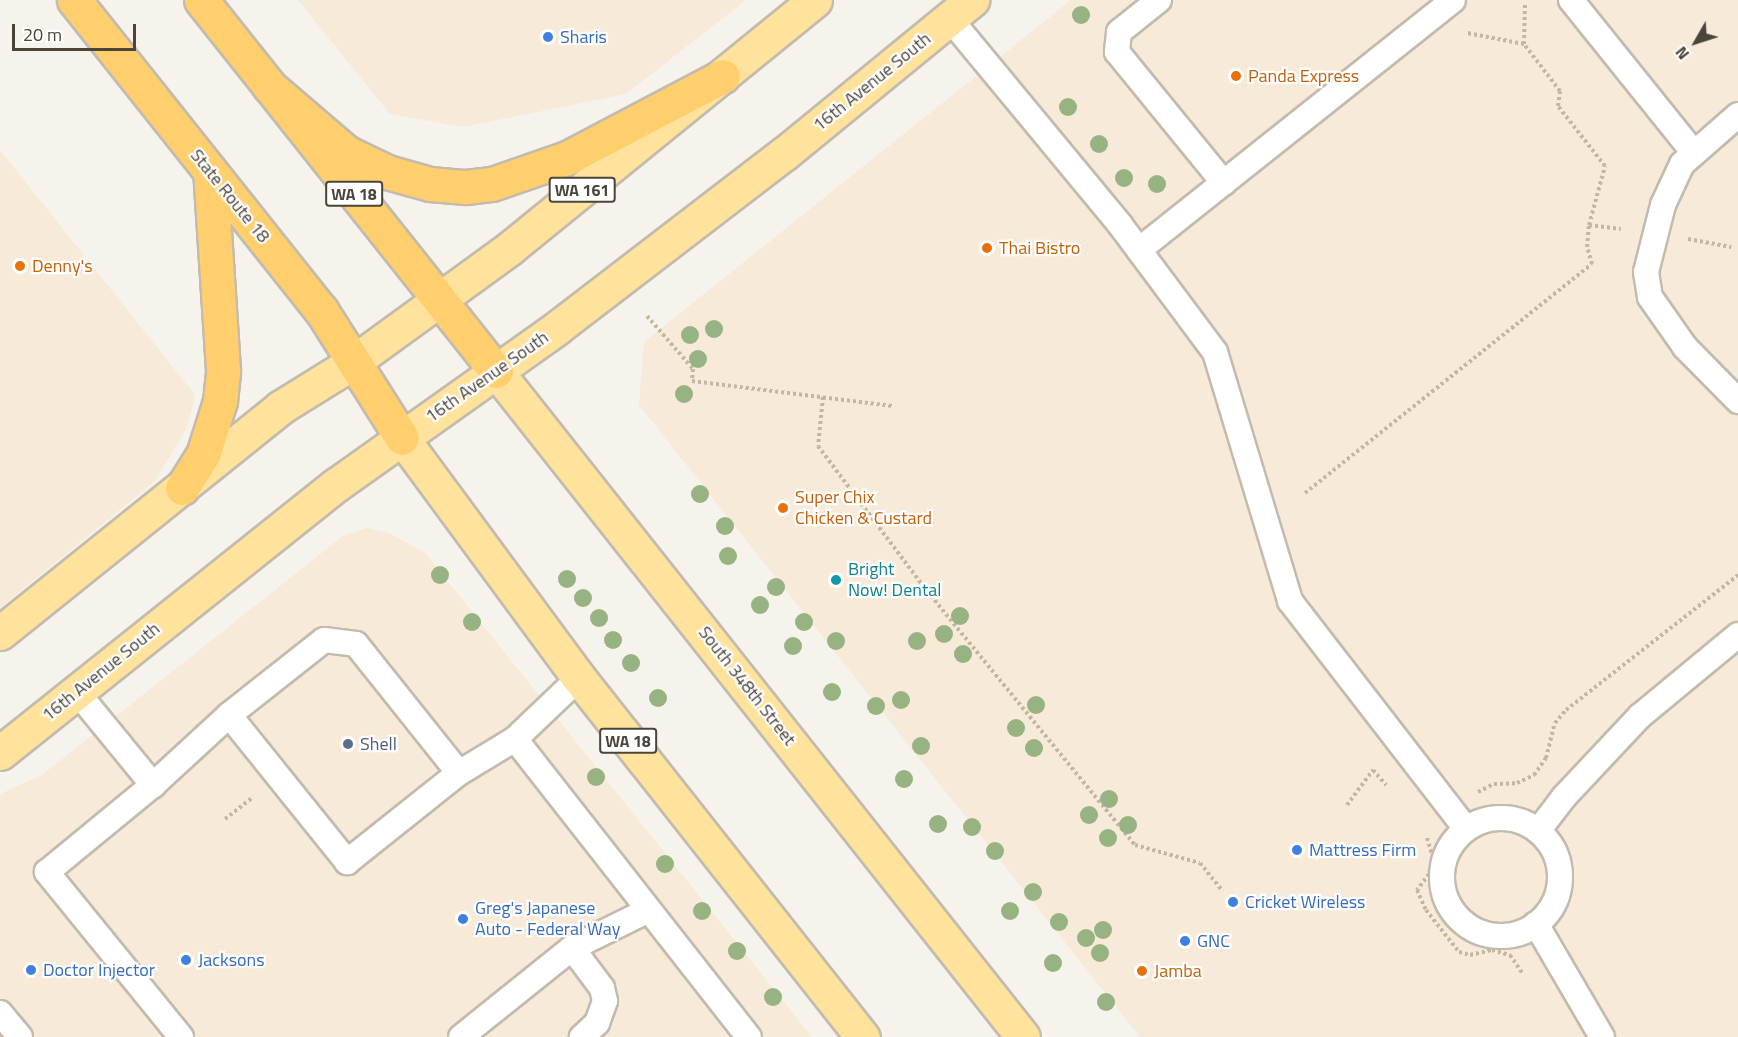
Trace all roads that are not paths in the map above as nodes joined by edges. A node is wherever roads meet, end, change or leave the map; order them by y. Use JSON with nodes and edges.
{"nodes":[{"id":1,"x":74,"y":0,"type":"edge"},
{"id":2,"x":201,"y":0,"type":"edge"},
{"id":3,"x":815,"y":0,"type":"edge"},
{"id":4,"x":1159,"y":0,"type":"edge"},
{"id":5,"x":1454,"y":0,"type":"edge"},
{"id":6,"x":1571,"y":0,"type":"edge"},
{"id":7,"x":961,"y":9,"type":"edge"},
{"id":8,"x":723,"y":76,"type":"junction"},
{"id":9,"x":268,"y":86,"type":"junction"},
{"id":10,"x":1738,"y":116,"type":"edge"},
{"id":11,"x":1694,"y":153,"type":"junction"},
{"id":12,"x":210,"y":171,"type":"junction"},
{"id":13,"x":1224,"y":183,"type":"junction"},
{"id":14,"x":1139,"y":250,"type":"junction"},
{"id":15,"x":440,"y":302,"type":"junction"},
{"id":16,"x":352,"y":363,"type":"junction"},
{"id":17,"x":496,"y":371,"type":"junction"},
{"id":18,"x":1738,"y":401,"type":"edge"},
{"id":19,"x":402,"y":438,"type":"junction"},
{"id":20,"x":182,"y":488,"type":"junction"},
{"id":21,"x":0,"y":633,"type":"edge"},
{"id":22,"x":1738,"y":635,"type":"edge"},
{"id":23,"x":579,"y":678,"type":"junction"},
{"id":24,"x":76,"y":691,"type":"junction"},
{"id":25,"x":230,"y":715,"type":"junction"},
{"id":26,"x":515,"y":739,"type":"junction"},
{"id":27,"x":0,"y":753,"type":"edge"},
{"id":28,"x":459,"y":773,"type":"junction"},
{"id":29,"x":153,"y":785,"type":"junction"},
{"id":30,"x":1460,"y":820,"type":"junction"},
{"id":31,"x":1538,"y":831,"type":"junction"},
{"id":32,"x":647,"y":911,"type":"junction"},
{"id":33,"x":1536,"y":924,"type":"junction"},
{"id":34,"x":573,"y":948,"type":"junction"},
{"id":35,"x":0,"y":1012,"type":"edge"},
{"id":36,"x":20,"y":1037,"type":"edge"},
{"id":37,"x":181,"y":1037,"type":"edge"},
{"id":38,"x":461,"y":1037,"type":"edge"},
{"id":39,"x":582,"y":1037,"type":"edge"},
{"id":40,"x":749,"y":1037,"type":"edge"},
{"id":41,"x":863,"y":1037,"type":"edge"},
{"id":42,"x":1023,"y":1037,"type":"edge"},
{"id":43,"x":1602,"y":1037,"type":"edge"}],
"edges":[{"from":1,"to":12,"type":"highway","name":"State Route 18","number":"WA 18"},
{"from":2,"to":9,"type":"highway","number":"WA 18"},
{"from":3,"to":8,"type":"main road","number":"WA 161"},
{"from":4,"to":13,"type":"lane"},
{"from":5,"to":13,"type":"lane"},
{"from":6,"to":11,"type":"lane"},
{"from":7,"to":14,"type":"lane"},
{"from":7,"to":17,"type":"main road","name":"16th Avenue South"},
{"from":8,"to":9,"type":"highway"},
{"from":8,"to":15,"type":"main road","number":"WA 161"},
{"from":9,"to":15,"type":"highway","number":"WA 18"},
{"from":10,"to":11,"type":"lane"},
{"from":11,"to":18,"type":"lane"},
{"from":12,"to":16,"type":"highway","name":"State Route 18","number":"WA 18"},
{"from":12,"to":20,"type":"highway"},
{"from":13,"to":14,"type":"lane"},
{"from":14,"to":30,"type":"lane"},
{"from":15,"to":16,"type":"main road","number":"WA 161"},
{"from":15,"to":17,"type":"highway","name":"South 348th Street","number":"WA 18"},
{"from":16,"to":19,"type":"highway","name":"State Route 18","number":"WA 18"},
{"from":16,"to":20,"type":"main road"},
{"from":17,"to":19,"type":"main road","name":"16th Avenue South"},
{"from":17,"to":42,"type":"main road","name":"South 348th Street","number":"WA 18"},
{"from":19,"to":23,"type":"main road","number":"WA 18"},
{"from":19,"to":24,"type":"main road","name":"16th Avenue South"},
{"from":20,"to":21,"type":"main road"},
{"from":22,"to":31,"type":"lane"},
{"from":23,"to":26,"type":"lane"},
{"from":23,"to":41,"type":"main road","number":"WA 18"},
{"from":24,"to":27,"type":"main road","name":"16th Avenue South"},
{"from":24,"to":29,"type":"lane"},
{"from":25,"to":28,"type":"lane"},
{"from":25,"to":28,"type":"lane"},
{"from":25,"to":29,"type":"lane"},
{"from":26,"to":28,"type":"lane"},
{"from":26,"to":32,"type":"lane"},
{"from":29,"to":37,"type":"lane"},
{"from":30,"to":31,"type":"lane"},
{"from":30,"to":33,"type":"lane"},
{"from":31,"to":33,"type":"lane"},
{"from":32,"to":34,"type":"lane"},
{"from":32,"to":40,"type":"lane"},
{"from":33,"to":43,"type":"lane"},
{"from":34,"to":38,"type":"lane"},
{"from":34,"to":39,"type":"lane"},
{"from":35,"to":36,"type":"lane"}]}
